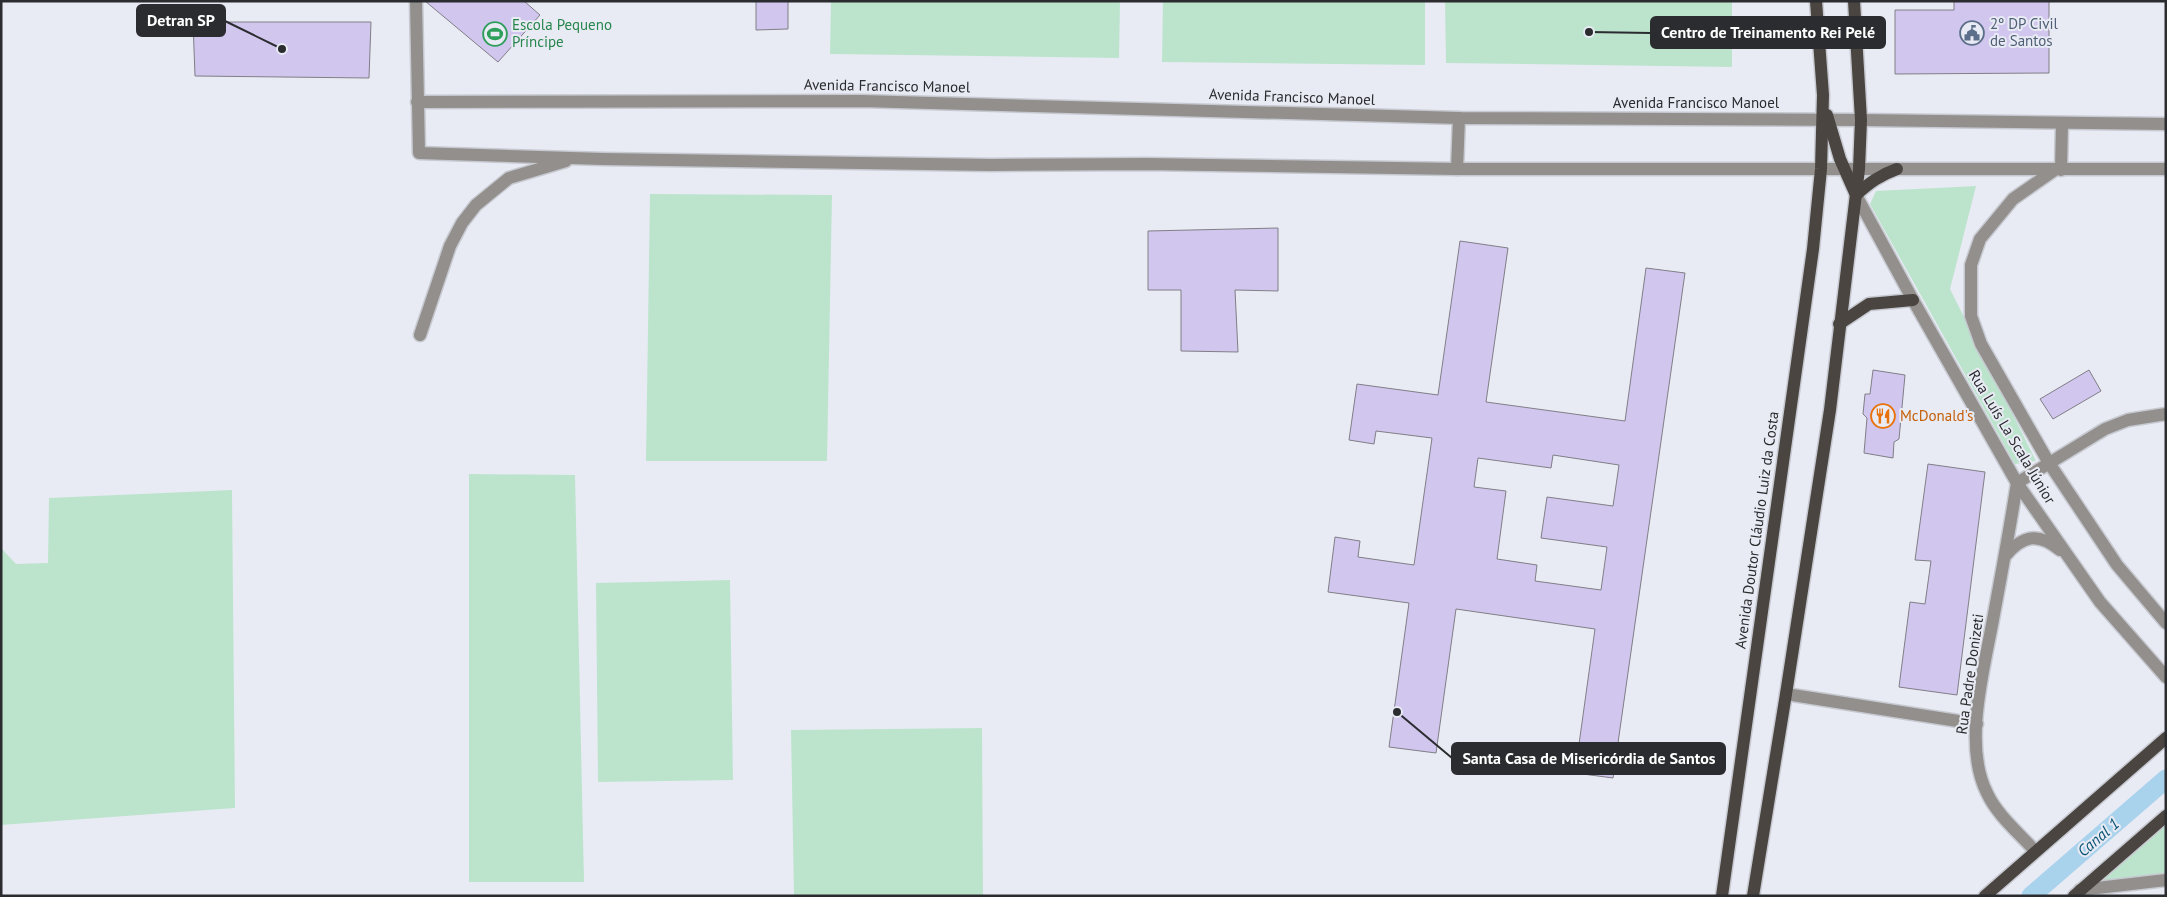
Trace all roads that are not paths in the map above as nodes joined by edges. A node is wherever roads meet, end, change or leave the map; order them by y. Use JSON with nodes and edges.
{"nodes":[{"id":1,"x":416,"y":1,"type":"edge"},
{"id":2,"x":1816,"y":1,"type":"edge"},
{"id":3,"x":1854,"y":1,"type":"edge"},
{"id":4,"x":417,"y":107,"type":"junction"},
{"id":5,"x":1458,"y":120,"type":"junction"},
{"id":6,"x":1825,"y":120,"type":"junction"},
{"id":7,"x":1861,"y":120,"type":"junction"},
{"id":8,"x":2166,"y":124,"type":"edge"},
{"id":9,"x":2062,"y":127,"type":"junction"},
{"id":10,"x":578,"y":157,"type":"junction"},
{"id":11,"x":1458,"y":164,"type":"junction"},
{"id":12,"x":2059,"y":165,"type":"junction"},
{"id":13,"x":1821,"y":169,"type":"junction"},
{"id":14,"x":1844,"y":169,"type":"junction"},
{"id":15,"x":1860,"y":169,"type":"junction"},
{"id":16,"x":1897,"y":169,"type":"junction"},
{"id":17,"x":2166,"y":169,"type":"edge"},
{"id":18,"x":1856,"y":195,"type":"junction"},
{"id":19,"x":1913,"y":300,"type":"junction"},
{"id":20,"x":1839,"y":324,"type":"junction"},
{"id":21,"x":420,"y":335,"type":"dead end"},
{"id":22,"x":2166,"y":414,"type":"edge"},
{"id":23,"x":2050,"y":463,"type":"junction"},
{"id":24,"x":2018,"y":483,"type":"junction"},
{"id":25,"x":2005,"y":556,"type":"junction"},
{"id":26,"x":2068,"y":556,"type":"junction"},
{"id":27,"x":2166,"y":623,"type":"edge"},
{"id":28,"x":2166,"y":677,"type":"edge"},
{"id":29,"x":1786,"y":694,"type":"junction"},
{"id":30,"x":1976,"y":724,"type":"junction"},
{"id":31,"x":2166,"y":738,"type":"edge"},
{"id":32,"x":2166,"y":816,"type":"edge"},
{"id":33,"x":2036,"y":851,"type":"junction"},
{"id":34,"x":2166,"y":880,"type":"edge"},
{"id":35,"x":2077,"y":893,"type":"edge"},
{"id":36,"x":1722,"y":896,"type":"edge"},
{"id":37,"x":1753,"y":896,"type":"edge"},
{"id":38,"x":1985,"y":896,"type":"edge"}],
"edges":[{"from":1,"to":4,"type":"street"},
{"from":2,"to":6,"type":"main road"},
{"from":3,"to":7,"type":"main road"},
{"from":4,"to":5,"type":"street","name":"Avenida Francisco Manoel"},
{"from":4,"to":10,"type":"street"},
{"from":5,"to":6,"type":"street","name":"Avenida Francisco Manoel"},
{"from":5,"to":11,"type":"street"},
{"from":6,"to":7,"type":"street","name":"Avenida Francisco Manoel"},
{"from":6,"to":13,"type":"main road","name":"Avenida Doutor Cláudio Luiz da Costa"},
{"from":6,"to":14,"type":"main road"},
{"from":7,"to":9,"type":"street","name":"Avenida Francisco Manoel"},
{"from":7,"to":15,"type":"main road"},
{"from":8,"to":9,"type":"street","name":"Avenida Francisco Manoel"},
{"from":9,"to":12,"type":"street"},
{"from":10,"to":11,"type":"street"},
{"from":10,"to":21,"type":"street"},
{"from":11,"to":13,"type":"street"},
{"from":12,"to":16,"type":"street"},
{"from":12,"to":17,"type":"street"},
{"from":12,"to":23,"type":"street","name":"Rua Luís La Scala Júnior"},
{"from":13,"to":14,"type":"street"},
{"from":13,"to":36,"type":"main road","name":"Avenida Doutor Cláudio Luiz da Costa"},
{"from":14,"to":15,"type":"street"},
{"from":14,"to":18,"type":"main road"},
{"from":15,"to":16,"type":"street"},
{"from":15,"to":18,"type":"main road"},
{"from":16,"to":18,"type":"main road"},
{"from":18,"to":19,"type":"street","name":"Rua Luís La Scala Júnior"},
{"from":18,"to":20,"type":"main road"},
{"from":19,"to":20,"type":"main road"},
{"from":19,"to":24,"type":"street","name":"Rua Luís La Scala Júnior"},
{"from":20,"to":29,"type":"main road"},
{"from":22,"to":23,"type":"street"},
{"from":23,"to":24,"type":"street"},
{"from":23,"to":27,"type":"street","name":"Rua Luís La Scala Júnior"},
{"from":24,"to":25,"type":"street","name":"Rua Padre Donizeti"},
{"from":24,"to":26,"type":"street","name":"Rua Luís La Scala Júnior"},
{"from":25,"to":26,"type":"street"},
{"from":25,"to":30,"type":"street","name":"Rua Padre Donizeti"},
{"from":26,"to":28,"type":"street","name":"Rua Luís La Scala Júnior"},
{"from":29,"to":30,"type":"street"},
{"from":29,"to":37,"type":"main road"},
{"from":30,"to":33,"type":"street","name":"Rua Padre Donizeti"},
{"from":31,"to":33,"type":"main road"},
{"from":32,"to":35,"type":"main road"},
{"from":33,"to":38,"type":"main road"},
{"from":34,"to":35,"type":"street"}]}
